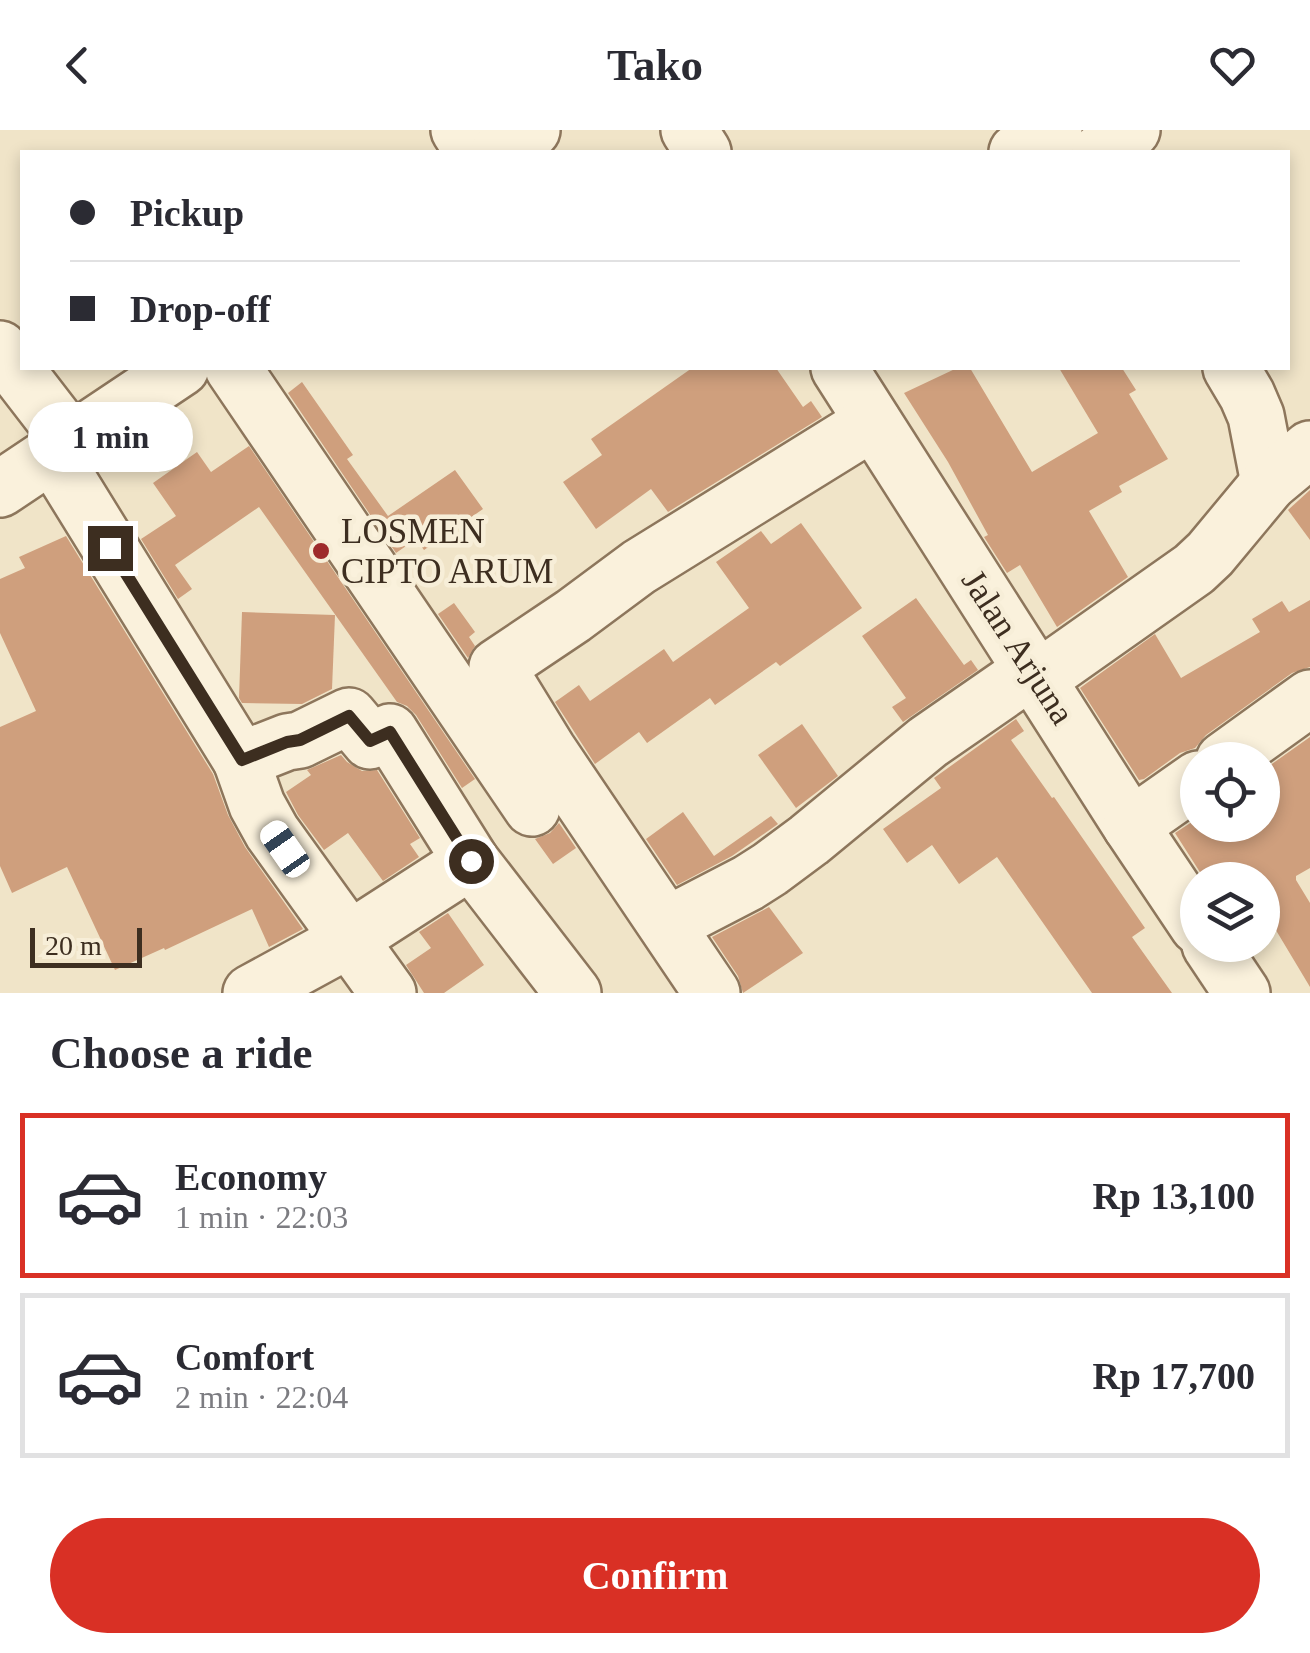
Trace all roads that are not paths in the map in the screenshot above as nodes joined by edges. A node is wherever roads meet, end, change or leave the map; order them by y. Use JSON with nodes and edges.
{"nodes":[{"id":1,"x":532,"y":130,"type":"edge"},
{"id":2,"x":1054,"y":130,"type":"edge"},
{"id":3,"x":1132,"y":130,"type":"edge"},
{"id":4,"x":502,"y":150,"type":"edge"},
{"id":5,"x":1020,"y":150,"type":"edge"},
{"id":6,"x":1103,"y":150,"type":"edge"},
{"id":7,"x":0,"y":348,"type":"edge"},
{"id":8,"x":178,"y":370,"type":"edge"},
{"id":9,"x":234,"y":370,"type":"edge"},
{"id":10,"x":840,"y":370,"type":"edge"},
{"id":11,"x":1231,"y":370,"type":"edge"},
{"id":12,"x":874,"y":422,"type":"junction"},
{"id":13,"x":61,"y":447,"type":"junction"},
{"id":14,"x":1289,"y":466,"type":"edge"},
{"id":15,"x":0,"y":489,"type":"edge"},
{"id":16,"x":1035,"y":674,"type":"junction"},
{"id":17,"x":1310,"y":698,"type":"edge"},
{"id":18,"x":1249,"y":742,"type":"edge"},
{"id":19,"x":242,"y":760,"type":"junction"},
{"id":20,"x":1180,"y":792,"type":"edge"},
{"id":21,"x":532,"y":808,"type":"dead end"},
{"id":22,"x":1131,"y":826,"type":"junction"},
{"id":23,"x":471,"y":861,"type":"junction"},
{"id":24,"x":1180,"y":899,"type":"edge"},
{"id":25,"x":667,"y":924,"type":"junction"},
{"id":26,"x":350,"y":939,"type":"junction"},
{"id":27,"x":1221,"y":962,"type":"edge"},
{"id":28,"x":251,"y":993,"type":"edge"},
{"id":29,"x":388,"y":993,"type":"edge"},
{"id":30,"x":573,"y":993,"type":"edge"},
{"id":31,"x":712,"y":993,"type":"edge"},
{"id":32,"x":1242,"y":993,"type":"edge"}],
"edges":[{"from":1,"to":4,"type":"street"},
{"from":2,"to":5,"type":"street"},
{"from":3,"to":6,"type":"street"},
{"from":7,"to":13,"type":"street"},
{"from":8,"to":13,"type":"street"},
{"from":9,"to":21,"type":"street"},
{"from":10,"to":12,"type":"street","name":"Jalan Arjuna"},
{"from":11,"to":14,"type":"street"},
{"from":12,"to":16,"type":"street","name":"Jalan Arjuna"},
{"from":12,"to":25,"type":"street"},
{"from":13,"to":15,"type":"street"},
{"from":13,"to":19,"type":"street"},
{"from":14,"to":16,"type":"street"},
{"from":16,"to":22,"type":"street","name":"Jalan Arjuna"},
{"from":16,"to":25,"type":"street"},
{"from":17,"to":18,"type":"street"},
{"from":19,"to":23,"type":"street"},
{"from":19,"to":26,"type":"street"},
{"from":20,"to":22,"type":"street"},
{"from":22,"to":24,"type":"street","name":"Jalan Arjuna"},
{"from":23,"to":26,"type":"street"},
{"from":23,"to":30,"type":"street"},
{"from":25,"to":31,"type":"street"},
{"from":26,"to":28,"type":"street"},
{"from":26,"to":29,"type":"street"},
{"from":27,"to":32,"type":"street"}]}
